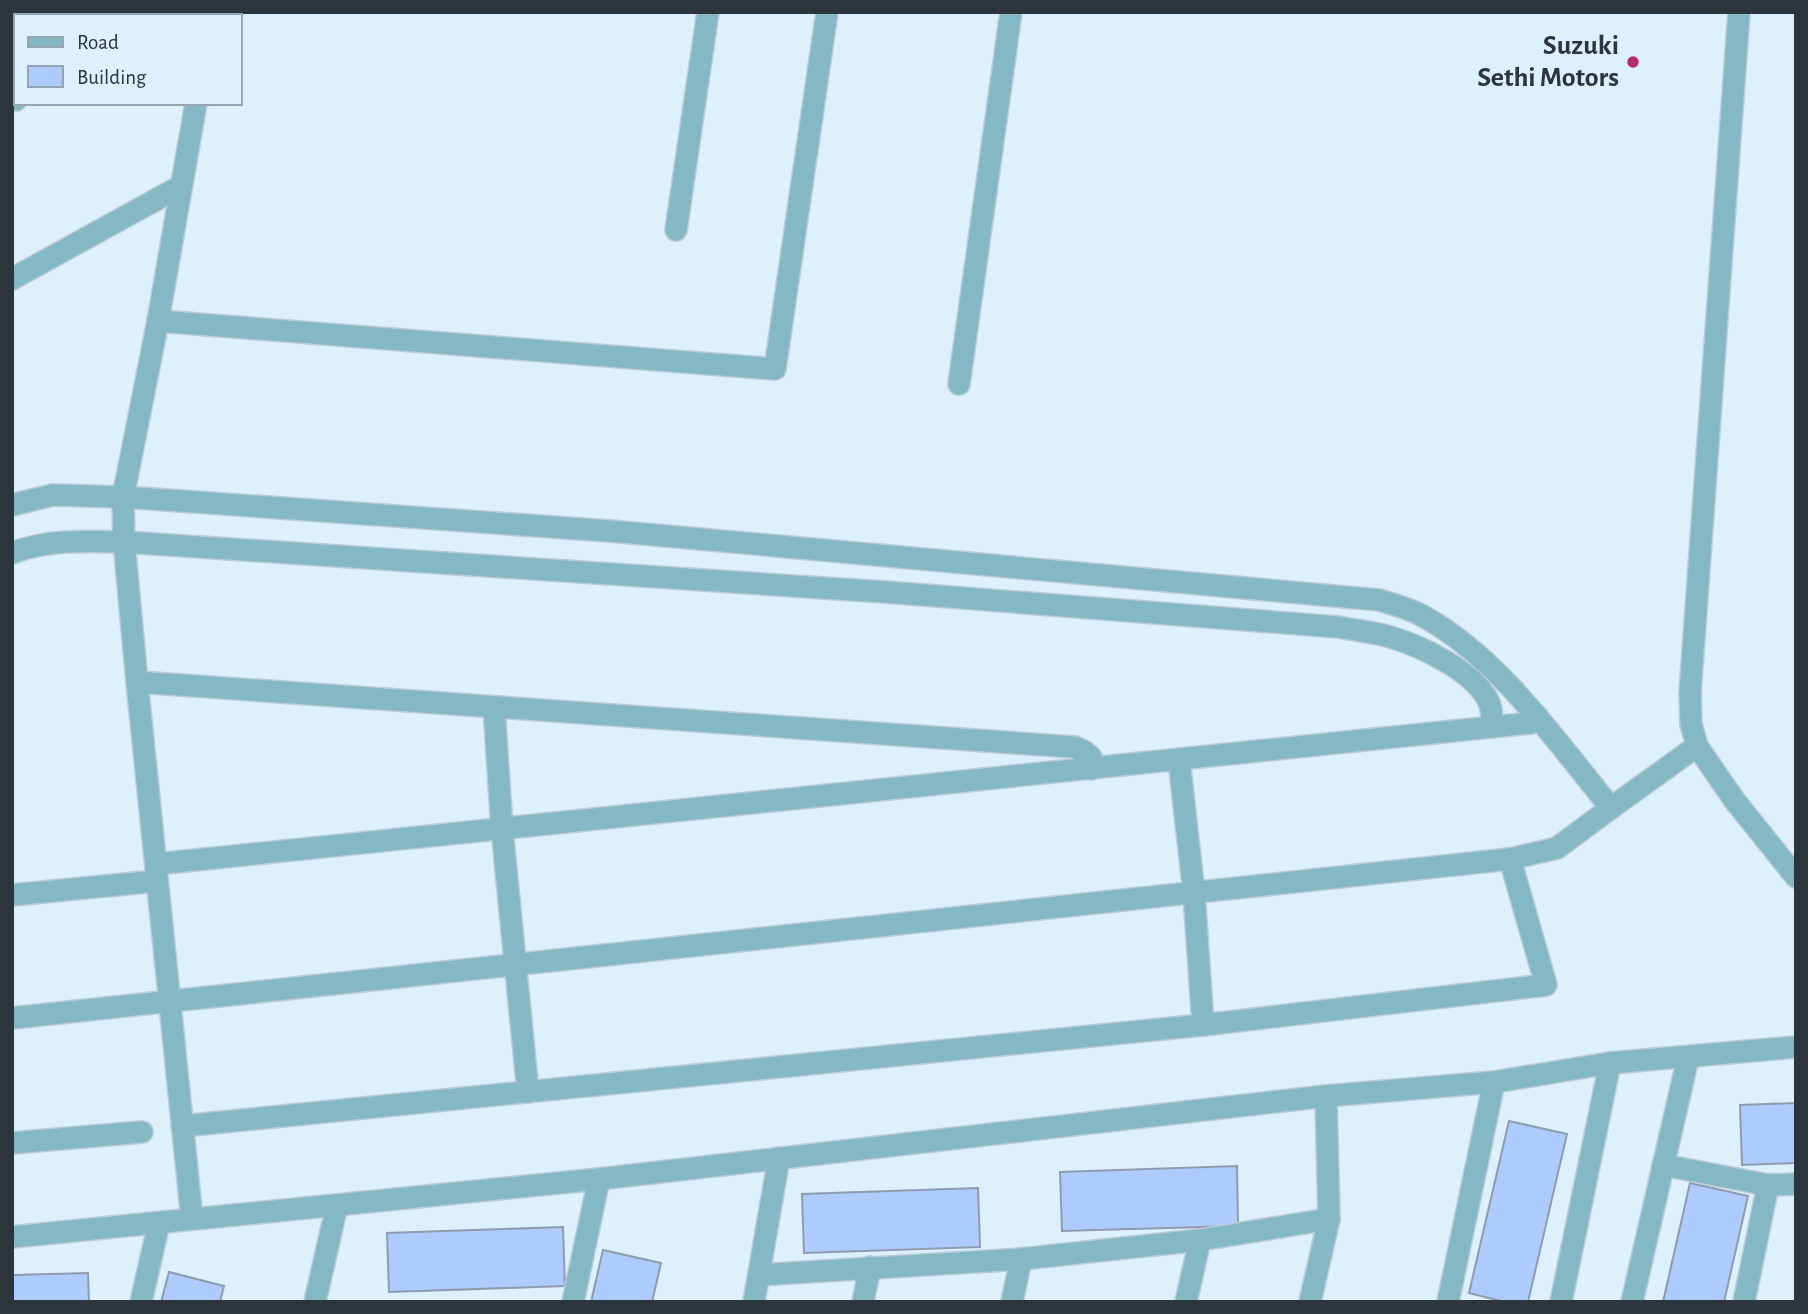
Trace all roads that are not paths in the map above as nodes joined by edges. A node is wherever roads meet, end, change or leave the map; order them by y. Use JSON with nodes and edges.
{"nodes":[{"id":1,"x":708,"y":12,"type":"edge"},
{"id":2,"x":827,"y":12,"type":"edge"},
{"id":3,"x":1011,"y":12,"type":"edge"},
{"id":4,"x":1739,"y":12,"type":"edge"},
{"id":5,"x":196,"y":105,"type":"edge"},
{"id":6,"x":179,"y":187,"type":"junction"},
{"id":7,"x":676,"y":230,"type":"dead end"},
{"id":8,"x":12,"y":279,"type":"edge"},
{"id":9,"x":158,"y":321,"type":"junction"},
{"id":10,"x":959,"y":384,"type":"dead end"},
{"id":11,"x":122,"y":497,"type":"junction"},
{"id":12,"x":12,"y":505,"type":"edge"},
{"id":13,"x":124,"y":542,"type":"junction"},
{"id":14,"x":12,"y":553,"type":"edge"},
{"id":15,"x":137,"y":682,"type":"junction"},
{"id":16,"x":494,"y":707,"type":"junction"},
{"id":17,"x":1537,"y":716,"type":"junction"},
{"id":18,"x":1492,"y":727,"type":"junction"},
{"id":19,"x":1697,"y":746,"type":"junction"},
{"id":20,"x":1180,"y":760,"type":"junction"},
{"id":21,"x":1091,"y":769,"type":"junction"},
{"id":22,"x":1611,"y":808,"type":"junction"},
{"id":23,"x":502,"y":829,"type":"junction"},
{"id":24,"x":1510,"y":859,"type":"junction"},
{"id":25,"x":156,"y":873,"type":"junction"},
{"id":26,"x":1796,"y":877,"type":"edge"},
{"id":27,"x":1194,"y":893,"type":"junction"},
{"id":28,"x":12,"y":895,"type":"edge"},
{"id":29,"x":517,"y":964,"type":"junction"},
{"id":30,"x":169,"y":1000,"type":"junction"},
{"id":31,"x":12,"y":1018,"type":"edge"},
{"id":32,"x":1203,"y":1025,"type":"junction"},
{"id":33,"x":1796,"y":1047,"type":"edge"},
{"id":34,"x":1688,"y":1058,"type":"junction"},
{"id":35,"x":1610,"y":1063,"type":"junction"},
{"id":36,"x":1494,"y":1082,"type":"junction"},
{"id":37,"x":528,"y":1092,"type":"junction"},
{"id":38,"x":1326,"y":1096,"type":"junction"},
{"id":39,"x":182,"y":1126,"type":"junction"},
{"id":40,"x":142,"y":1132,"type":"dead end"},
{"id":41,"x":12,"y":1143,"type":"edge"},
{"id":42,"x":779,"y":1158,"type":"junction"},
{"id":43,"x":1663,"y":1165,"type":"junction"},
{"id":44,"x":599,"y":1180,"type":"junction"},
{"id":45,"x":1796,"y":1184,"type":"edge"},
{"id":46,"x":1768,"y":1185,"type":"junction"},
{"id":47,"x":337,"y":1205,"type":"junction"},
{"id":48,"x":192,"y":1219,"type":"junction"},
{"id":49,"x":1329,"y":1219,"type":"junction"},
{"id":50,"x":159,"y":1223,"type":"junction"},
{"id":51,"x":12,"y":1237,"type":"edge"},
{"id":52,"x":1200,"y":1240,"type":"junction"},
{"id":53,"x":1021,"y":1259,"type":"junction"},
{"id":54,"x":870,"y":1267,"type":"junction"},
{"id":55,"x":759,"y":1275,"type":"junction"},
{"id":56,"x":141,"y":1302,"type":"edge"},
{"id":57,"x":315,"y":1302,"type":"edge"},
{"id":58,"x":573,"y":1302,"type":"edge"},
{"id":59,"x":754,"y":1302,"type":"edge"},
{"id":60,"x":863,"y":1302,"type":"edge"},
{"id":61,"x":1012,"y":1302,"type":"edge"},
{"id":62,"x":1186,"y":1302,"type":"edge"},
{"id":63,"x":1310,"y":1302,"type":"edge"},
{"id":64,"x":1448,"y":1302,"type":"edge"},
{"id":65,"x":1561,"y":1302,"type":"edge"},
{"id":66,"x":1632,"y":1302,"type":"edge"},
{"id":67,"x":1744,"y":1302,"type":"edge"}],
"edges":[{"from":1,"to":7,"type":"street"},
{"from":2,"to":9,"type":"street"},
{"from":3,"to":10,"type":"street"},
{"from":4,"to":19,"type":"street"},
{"from":5,"to":6,"type":"street"},
{"from":6,"to":8,"type":"street"},
{"from":6,"to":9,"type":"street"},
{"from":9,"to":11,"type":"street"},
{"from":11,"to":12,"type":"street"},
{"from":11,"to":13,"type":"street"},
{"from":11,"to":17,"type":"street"},
{"from":13,"to":14,"type":"street"},
{"from":13,"to":15,"type":"street"},
{"from":13,"to":18,"type":"street"},
{"from":15,"to":16,"type":"street"},
{"from":15,"to":25,"type":"street"},
{"from":16,"to":21,"type":"street"},
{"from":16,"to":23,"type":"street"},
{"from":17,"to":18,"type":"street"},
{"from":17,"to":22,"type":"street"},
{"from":18,"to":20,"type":"street"},
{"from":19,"to":22,"type":"street"},
{"from":19,"to":26,"type":"street"},
{"from":20,"to":21,"type":"street"},
{"from":20,"to":27,"type":"street"},
{"from":21,"to":23,"type":"street"},
{"from":22,"to":24,"type":"street"},
{"from":23,"to":25,"type":"street"},
{"from":23,"to":29,"type":"street"},
{"from":24,"to":27,"type":"street"},
{"from":24,"to":32,"type":"street"},
{"from":25,"to":28,"type":"street"},
{"from":25,"to":30,"type":"street"},
{"from":27,"to":29,"type":"street"},
{"from":27,"to":32,"type":"street"},
{"from":29,"to":30,"type":"street"},
{"from":29,"to":37,"type":"street"},
{"from":30,"to":31,"type":"street"},
{"from":30,"to":39,"type":"street"},
{"from":32,"to":37,"type":"street"},
{"from":33,"to":34,"type":"street"},
{"from":34,"to":35,"type":"street"},
{"from":34,"to":43,"type":"street"},
{"from":35,"to":36,"type":"street"},
{"from":35,"to":65,"type":"street"},
{"from":36,"to":38,"type":"street"},
{"from":36,"to":64,"type":"street"},
{"from":37,"to":39,"type":"street"},
{"from":38,"to":42,"type":"street"},
{"from":38,"to":49,"type":"street"},
{"from":39,"to":48,"type":"street"},
{"from":40,"to":41,"type":"street"},
{"from":42,"to":44,"type":"street"},
{"from":42,"to":55,"type":"street"},
{"from":43,"to":46,"type":"street"},
{"from":43,"to":66,"type":"street"},
{"from":44,"to":47,"type":"street"},
{"from":44,"to":58,"type":"street"},
{"from":45,"to":46,"type":"street"},
{"from":46,"to":67,"type":"street"},
{"from":47,"to":48,"type":"street"},
{"from":47,"to":57,"type":"street"},
{"from":48,"to":50,"type":"street"},
{"from":49,"to":52,"type":"street"},
{"from":49,"to":63,"type":"street"},
{"from":50,"to":51,"type":"street"},
{"from":50,"to":56,"type":"street"},
{"from":52,"to":53,"type":"street"},
{"from":52,"to":62,"type":"street"},
{"from":53,"to":54,"type":"street"},
{"from":53,"to":61,"type":"street"},
{"from":54,"to":55,"type":"street"},
{"from":54,"to":60,"type":"street"},
{"from":55,"to":59,"type":"street"}]}
